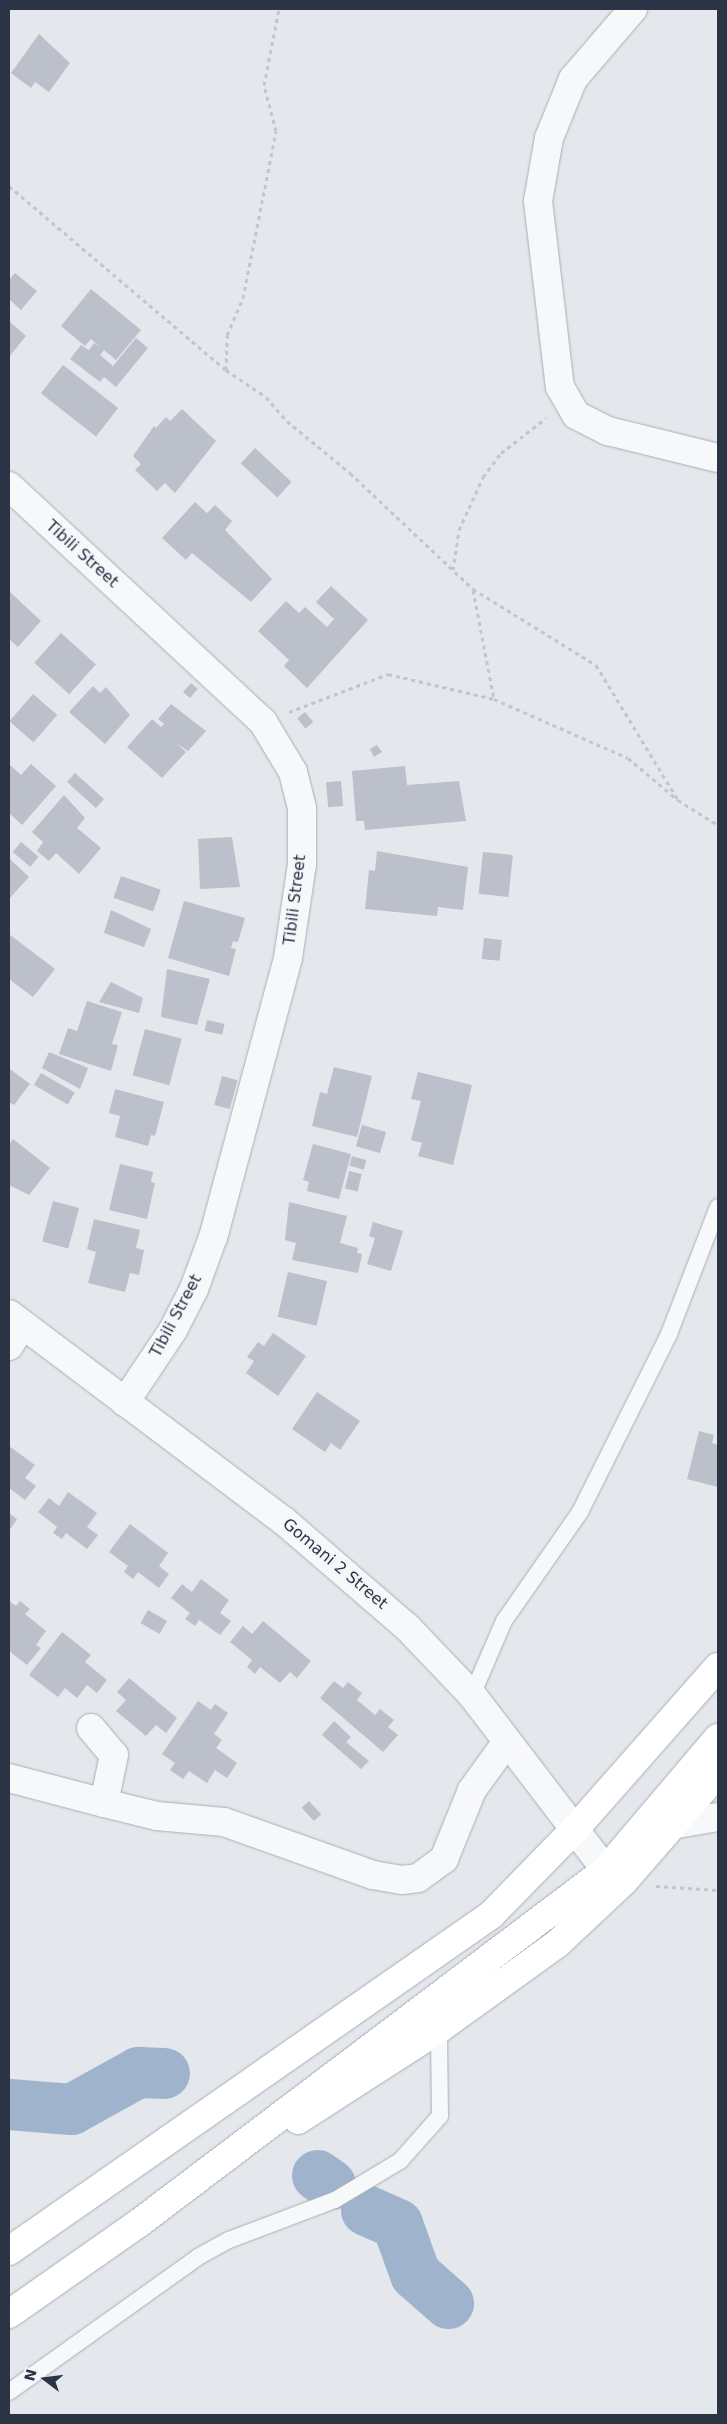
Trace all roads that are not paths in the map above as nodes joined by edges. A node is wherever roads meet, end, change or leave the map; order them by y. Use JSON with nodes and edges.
{"nodes":[{"id":1,"x":633,"y":9,"type":"edge"},
{"id":2,"x":718,"y":458,"type":"edge"},
{"id":3,"x":9,"y":486,"type":"edge"},
{"id":4,"x":718,"y":1207,"type":"edge"},
{"id":5,"x":13,"y":1328,"type":"edge"},
{"id":6,"x":125,"y":1402,"type":"junction"},
{"id":7,"x":718,"y":1667,"type":"edge"},
{"id":8,"x":472,"y":1695,"type":"junction"},
{"id":9,"x":91,"y":1728,"type":"dead end"},
{"id":10,"x":718,"y":1738,"type":"edge"},
{"id":11,"x":506,"y":1743,"type":"junction"},
{"id":12,"x":718,"y":1773,"type":"edge"},
{"id":13,"x":9,"y":1778,"type":"edge"},
{"id":14,"x":104,"y":1803,"type":"junction"},
{"id":15,"x":718,"y":1818,"type":"edge"},
{"id":16,"x":677,"y":1824,"type":"junction"},
{"id":17,"x":575,"y":1829,"type":"junction"},
{"id":18,"x":615,"y":1875,"type":"junction"},
{"id":19,"x":439,"y":2030,"type":"junction"},
{"id":20,"x":138,"y":2223,"type":"junction"},
{"id":21,"x":9,"y":2251,"type":"edge"},
{"id":22,"x":9,"y":2314,"type":"edge"},
{"id":23,"x":9,"y":2392,"type":"edge"}],
"edges":[{"from":1,"to":2,"type":"street"},
{"from":3,"to":6,"type":"street","name":"Tibili Street"},
{"from":4,"to":8,"type":"lane"},
{"from":5,"to":6,"type":"street","name":"Gomani 2 Street"},
{"from":6,"to":8,"type":"street","name":"Gomani 2 Street"},
{"from":7,"to":17,"type":"main road"},
{"from":8,"to":11,"type":"street","name":"Gomani 2 Street"},
{"from":9,"to":14,"type":"street"},
{"from":10,"to":18,"type":"main road"},
{"from":11,"to":14,"type":"street"},
{"from":11,"to":17,"type":"street","name":"Gomani 2 Street"},
{"from":12,"to":16,"type":"main road"},
{"from":13,"to":14,"type":"street"},
{"from":15,"to":16,"type":"street"},
{"from":16,"to":18,"type":"main road"},
{"from":17,"to":18,"type":"street","name":"Gomani 2 Street"},
{"from":17,"to":21,"type":"main road"},
{"from":18,"to":19,"type":"main road"},
{"from":18,"to":20,"type":"main road"},
{"from":19,"to":20,"type":"main road"},
{"from":19,"to":23,"type":"lane"},
{"from":20,"to":22,"type":"main road"}]}
